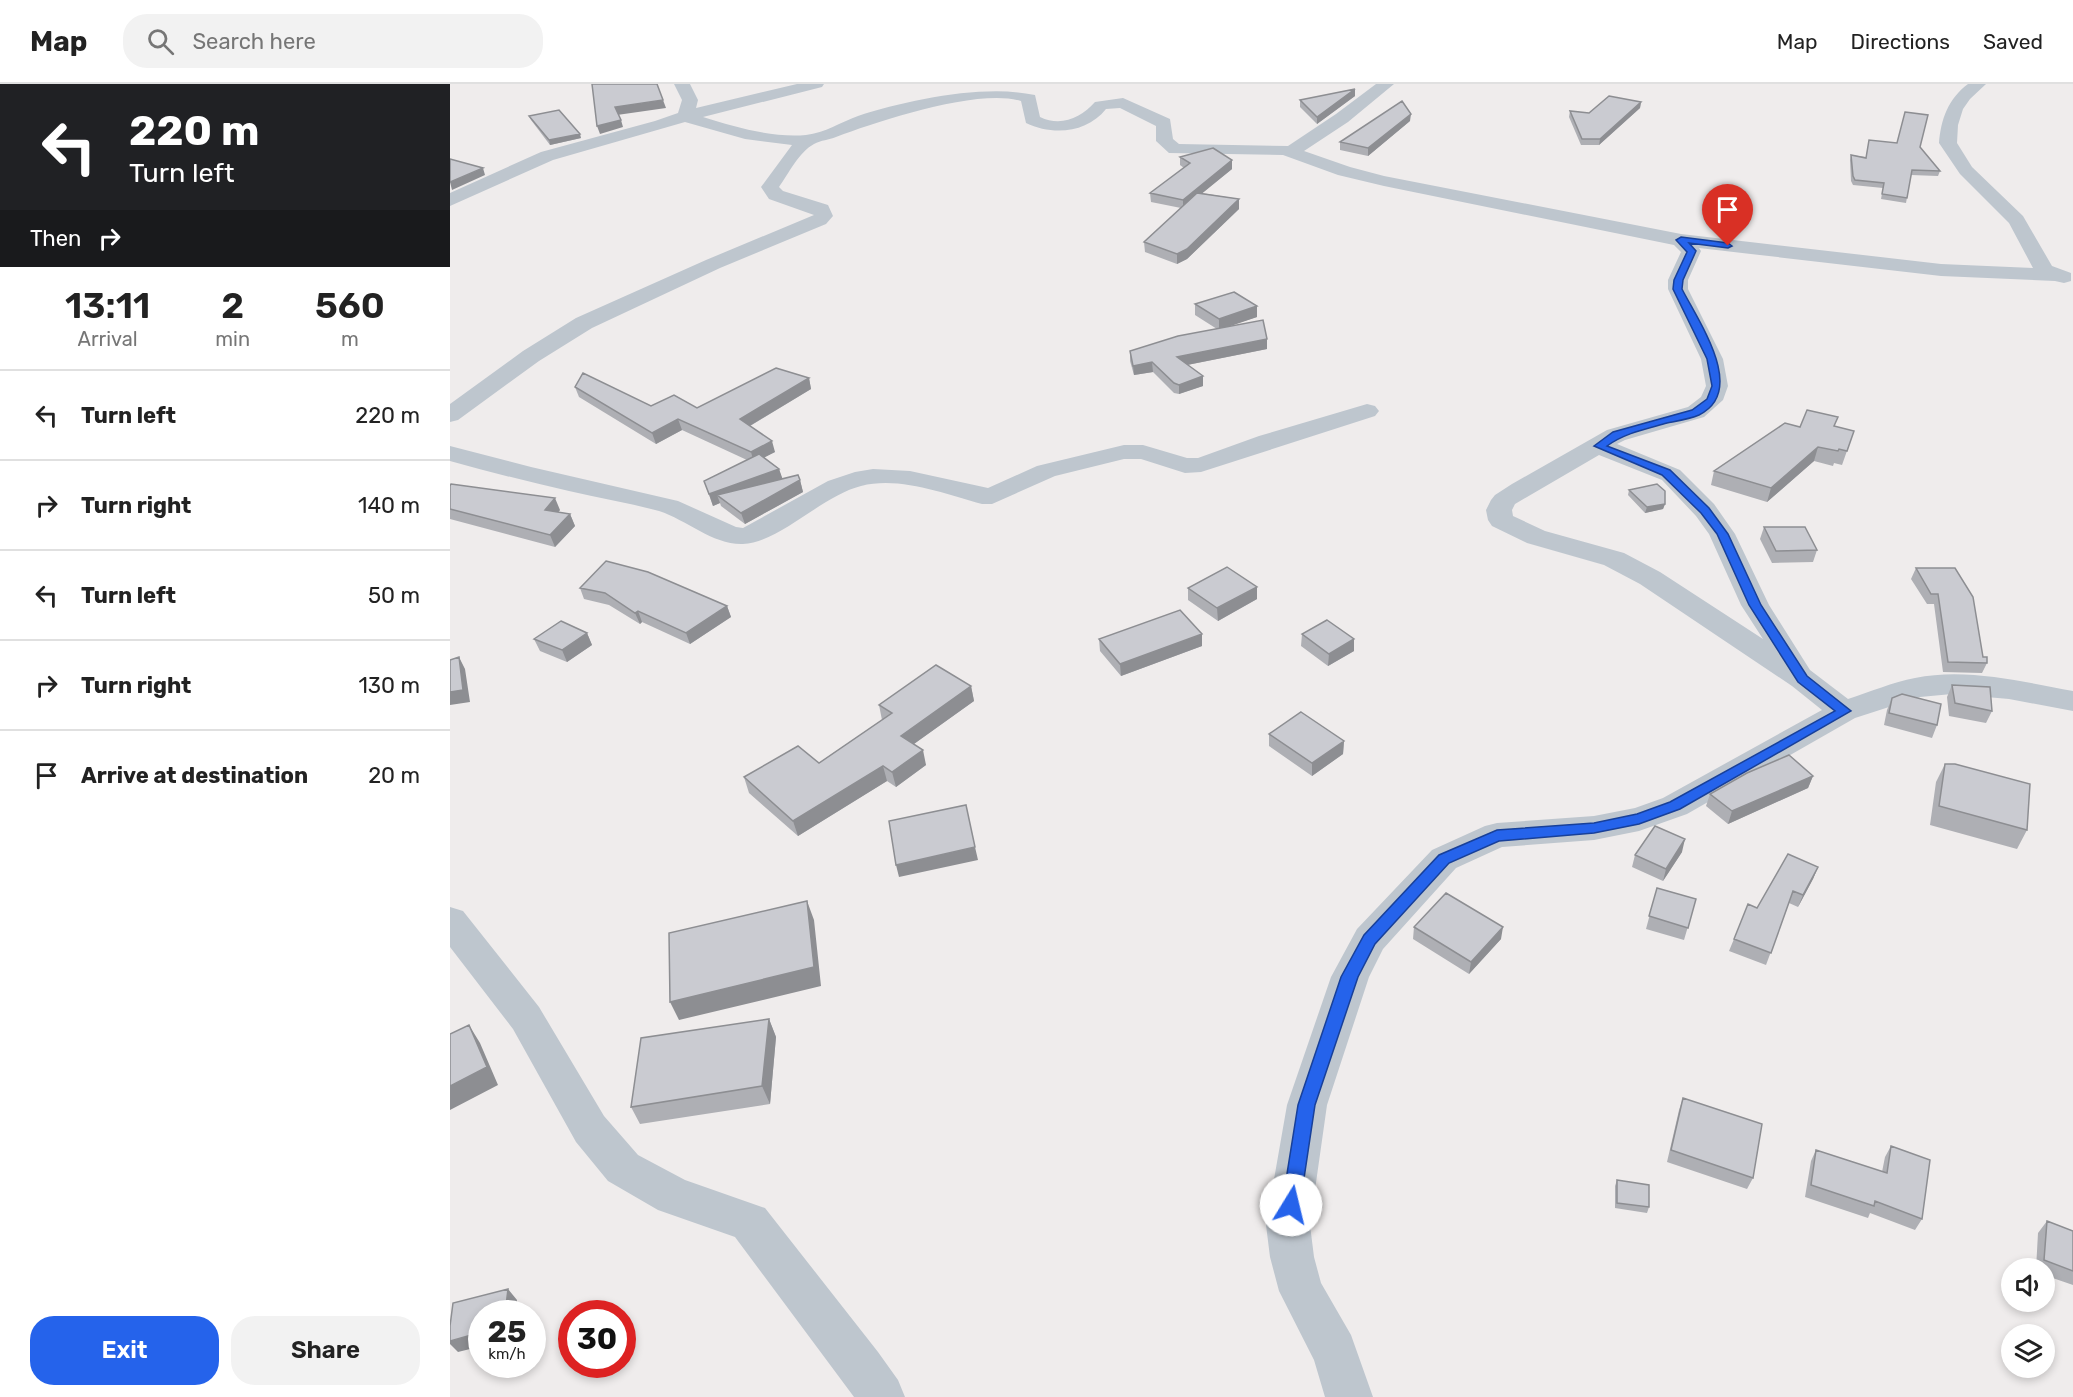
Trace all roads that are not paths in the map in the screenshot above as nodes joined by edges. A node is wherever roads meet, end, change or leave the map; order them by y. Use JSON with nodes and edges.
{"nodes":[{"id":1,"x":682,"y":84,"type":"edge"},
{"id":2,"x":816,"y":84,"type":"edge"},
{"id":3,"x":954,"y":84,"type":"edge"},
{"id":4,"x":1386,"y":84,"type":"edge"},
{"id":5,"x":1978,"y":84,"type":"edge"},
{"id":6,"x":974,"y":96,"type":"junction"},
{"id":7,"x":685,"y":116,"type":"junction"},
{"id":8,"x":808,"y":140,"type":"junction"},
{"id":9,"x":1290,"y":152,"type":"junction"},
{"id":10,"x":450,"y":200,"type":"edge"},
{"id":11,"x":1681,"y":240,"type":"junction"},
{"id":12,"x":2053,"y":275,"type":"junction"},
{"id":13,"x":2073,"y":279,"type":"edge"},
{"id":14,"x":1367,"y":411,"type":"dead end"},
{"id":15,"x":450,"y":415,"type":"edge"},
{"id":16,"x":1599,"y":446,"type":"junction"},
{"id":17,"x":450,"y":453,"type":"edge"},
{"id":18,"x":1803,"y":679,"type":"junction"},
{"id":19,"x":2073,"y":701,"type":"edge"},
{"id":20,"x":1844,"y":711,"type":"junction"},
{"id":21,"x":450,"y":921,"type":"edge"},
{"id":22,"x":880,"y":1397,"type":"edge"},
{"id":23,"x":1349,"y":1397,"type":"edge"}],
"edges":[{"from":1,"to":7,"type":"street"},
{"from":2,"to":7,"type":"street"},
{"from":3,"to":6,"type":"street"},
{"from":4,"to":9,"type":"street"},
{"from":5,"to":12,"type":"street"},
{"from":6,"to":8,"type":"street"},
{"from":6,"to":9,"type":"street"},
{"from":7,"to":8,"type":"street"},
{"from":7,"to":10,"type":"street"},
{"from":8,"to":15,"type":"street"},
{"from":9,"to":11,"type":"street"},
{"from":11,"to":12,"type":"street"},
{"from":11,"to":16,"type":"street"},
{"from":12,"to":13,"type":"street"},
{"from":14,"to":17,"type":"street"},
{"from":16,"to":18,"type":"street"},
{"from":16,"to":18,"type":"street"},
{"from":18,"to":20,"type":"street"},
{"from":19,"to":20,"type":"street"},
{"from":20,"to":23,"type":"street"},
{"from":21,"to":22,"type":"street"}]}
